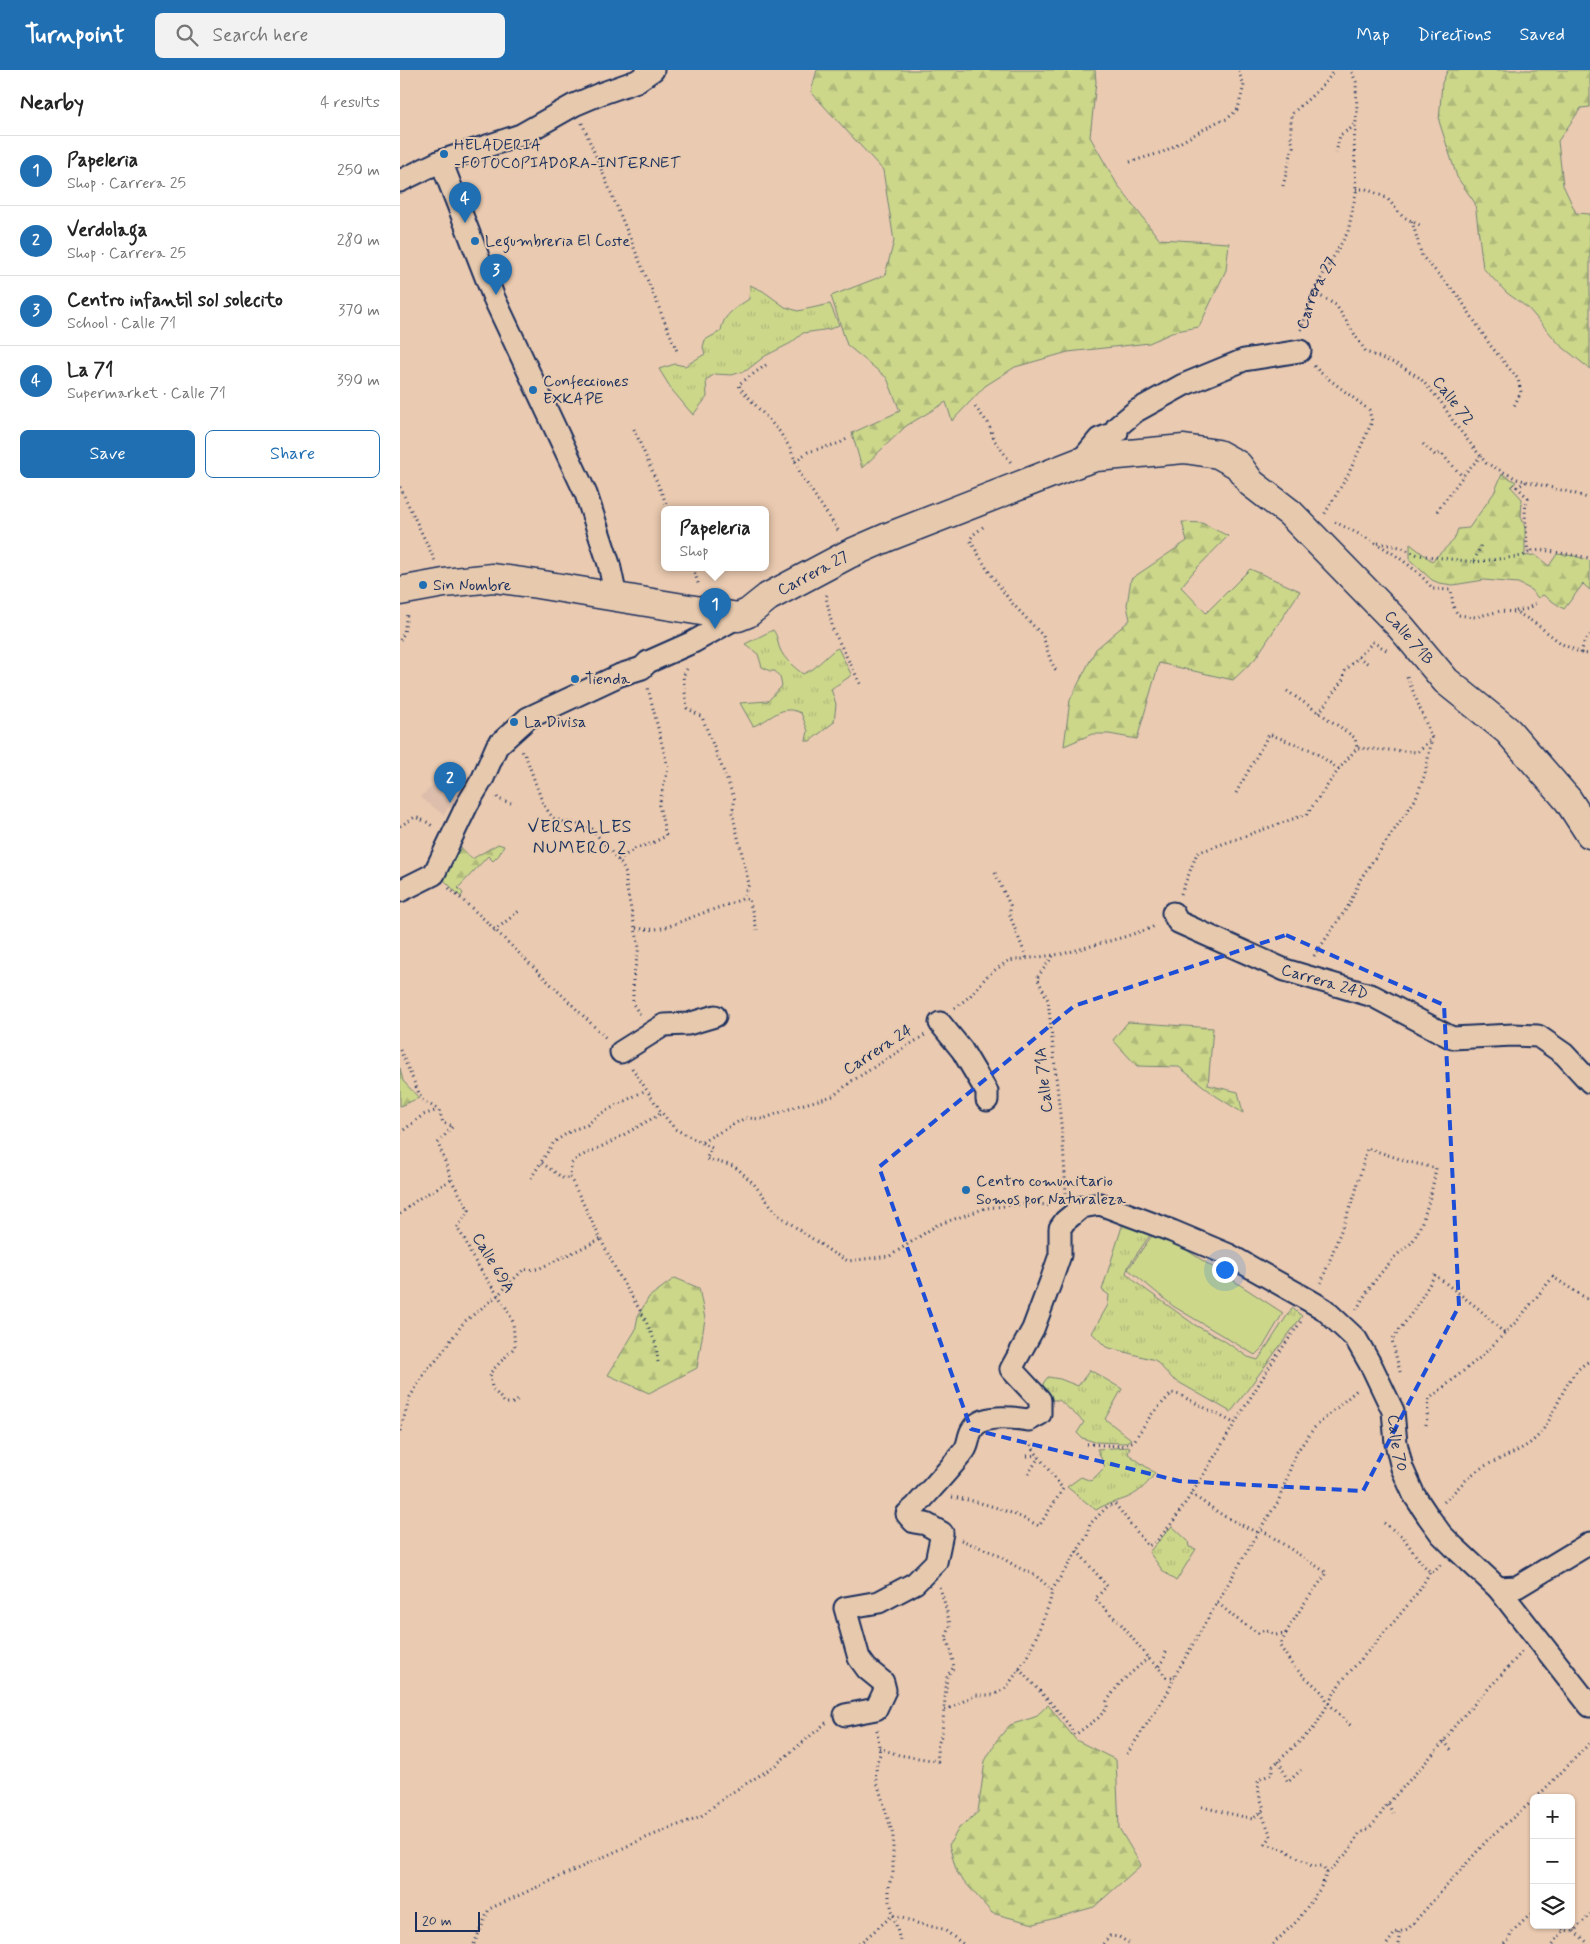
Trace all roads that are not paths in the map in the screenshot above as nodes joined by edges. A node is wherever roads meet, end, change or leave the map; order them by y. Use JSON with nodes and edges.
{"nodes":[{"id":1,"x":654,"y":70,"type":"edge"},
{"id":2,"x":441,"y":161,"type":"junction"},
{"id":3,"x":400,"y":181,"type":"edge"},
{"id":4,"x":1300,"y":351,"type":"road end"},
{"id":5,"x":1218,"y":454,"type":"joint"},
{"id":6,"x":1080,"y":462,"type":"junction"},
{"id":7,"x":400,"y":591,"type":"edge"},
{"id":8,"x":616,"y":597,"type":"junction"},
{"id":9,"x":738,"y":617,"type":"junction"},
{"id":10,"x":1590,"y":834,"type":"edge"},
{"id":11,"x":400,"y":891,"type":"edge"},
{"id":12,"x":1173,"y":913,"type":"road end"},
{"id":13,"x":715,"y":1016,"type":"dead end"},
{"id":14,"x":940,"y":1023,"type":"road end"},
{"id":15,"x":621,"y":1052,"type":"dead end"},
{"id":16,"x":1590,"y":1082,"type":"edge"},
{"id":17,"x":987,"y":1100,"type":"dead end"},
{"id":18,"x":1590,"y":1543,"type":"edge"},
{"id":19,"x":1498,"y":1588,"type":"junction"},
{"id":20,"x":1590,"y":1706,"type":"edge"},
{"id":21,"x":846,"y":1715,"type":"road end"}],
"edges":[{"from":1,"to":2,"type":"street"},
{"from":2,"to":3,"type":"street"},
{"from":2,"to":8,"type":"street"},
{"from":4,"to":6,"type":"street"},
{"from":5,"to":6,"type":"street","name":"Carrera 27"},
{"from":5,"to":10,"type":"street","name":"Calle 71B"},
{"from":6,"to":9,"type":"street","name":"Carrera 27"},
{"from":7,"to":8,"type":"street"},
{"from":8,"to":9,"type":"street"},
{"from":9,"to":11,"type":"street"},
{"from":12,"to":16,"type":"street","name":"Carrera 24D"},
{"from":13,"to":15,"type":"street"},
{"from":14,"to":17,"type":"street"},
{"from":18,"to":19,"type":"street"},
{"from":19,"to":20,"type":"street"},
{"from":19,"to":21,"type":"street","name":"Calle 70"}]}
